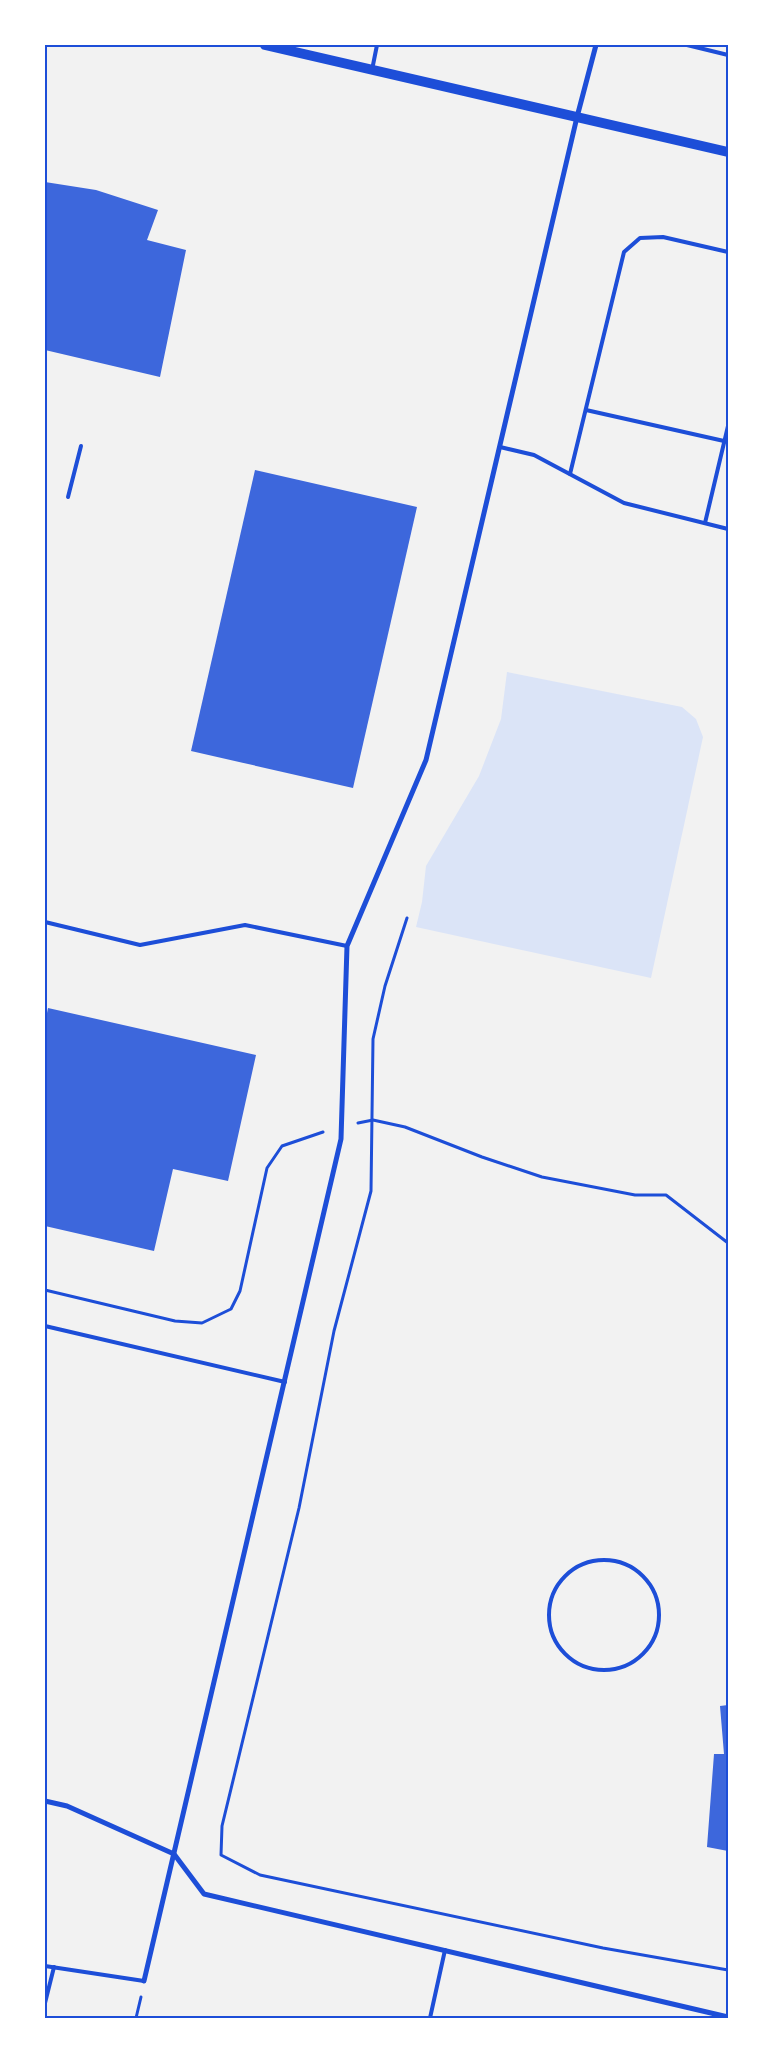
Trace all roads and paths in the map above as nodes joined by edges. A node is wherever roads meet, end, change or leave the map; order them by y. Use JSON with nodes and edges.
{"nodes":[{"id":1,"x":265,"y":45,"type":"edge"},
{"id":2,"x":377,"y":45,"type":"edge"},
{"id":3,"x":596,"y":45,"type":"edge"},
{"id":4,"x":687,"y":45,"type":"edge"},
{"id":5,"x":728,"y":55,"type":"edge"},
{"id":6,"x":372,"y":70,"type":"junction"},
{"id":7,"x":577,"y":117,"type":"junction"},
{"id":8,"x":728,"y":152,"type":"edge"},
{"id":9,"x":728,"y":252,"type":"edge"},
{"id":10,"x":586,"y":410,"type":"junction"},
{"id":11,"x":728,"y":426,"type":"edge"},
{"id":12,"x":724,"y":441,"type":"junction"},
{"id":13,"x":81,"y":446,"type":"dead end"},
{"id":14,"x":500,"y":447,"type":"junction"},
{"id":15,"x":570,"y":474,"type":"junction"},
{"id":16,"x":68,"y":497,"type":"dead end"},
{"id":17,"x":705,"y":523,"type":"junction"},
{"id":18,"x":728,"y":529,"type":"edge"},
{"id":19,"x":408,"y":918,"type":"dead end"},
{"id":20,"x":45,"y":922,"type":"edge"},
{"id":21,"x":347,"y":946,"type":"junction"},
{"id":22,"x":373,"y":1120,"type":"junction"},
{"id":23,"x":342,"y":1128,"type":"junction"},
{"id":24,"x":728,"y":1243,"type":"edge"},
{"id":25,"x":45,"y":1290,"type":"edge"},
{"id":26,"x":45,"y":1326,"type":"edge"},
{"id":27,"x":284,"y":1382,"type":"junction"},
{"id":28,"x":548,"y":1606,"type":"joint"},
{"id":29,"x":45,"y":1801,"type":"edge"},
{"id":30,"x":174,"y":1854,"type":"junction"},
{"id":31,"x":445,"y":1950,"type":"junction"},
{"id":32,"x":45,"y":1966,"type":"edge"},
{"id":33,"x":54,"y":1967,"type":"junction"},
{"id":34,"x":728,"y":1970,"type":"edge"},
{"id":35,"x":144,"y":1981,"type":"joint"},
{"id":36,"x":45,"y":2003,"type":"edge"},
{"id":37,"x":728,"y":2017,"type":"edge"},
{"id":38,"x":430,"y":2018,"type":"edge"}],
"edges":[{"from":1,"to":6,"type":"main road"},
{"from":2,"to":6,"type":"lane"},
{"from":3,"to":7,"type":"street"},
{"from":4,"to":5,"type":"lane"},
{"from":6,"to":7,"type":"main road"},
{"from":7,"to":8,"type":"main road"},
{"from":7,"to":14,"type":"street"},
{"from":9,"to":10,"type":"lane"},
{"from":10,"to":12,"type":"lane"},
{"from":10,"to":15,"type":"lane"},
{"from":11,"to":12,"type":"lane"},
{"from":12,"to":17,"type":"lane"},
{"from":13,"to":16,"type":"lane"},
{"from":14,"to":15,"type":"lane"},
{"from":14,"to":21,"type":"street"},
{"from":15,"to":17,"type":"lane"},
{"from":17,"to":18,"type":"lane"},
{"from":19,"to":22,"type":"path"},
{"from":20,"to":21,"type":"lane"},
{"from":21,"to":23,"type":"street"},
{"from":22,"to":23,"type":"path"},
{"from":22,"to":24,"type":"path"},
{"from":22,"to":34,"type":"path"},
{"from":23,"to":25,"type":"path"},
{"from":23,"to":27,"type":"street"},
{"from":26,"to":27,"type":"lane"},
{"from":27,"to":30,"type":"street"},
{"from":28,"to":28,"type":"lane"},
{"from":29,"to":30,"type":"street"},
{"from":30,"to":31,"type":"street"},
{"from":30,"to":35,"type":"street"},
{"from":31,"to":37,"type":"street"},
{"from":31,"to":38,"type":"lane"},
{"from":32,"to":33,"type":"lane"},
{"from":33,"to":35,"type":"lane"},
{"from":33,"to":36,"type":"lane"}]}
